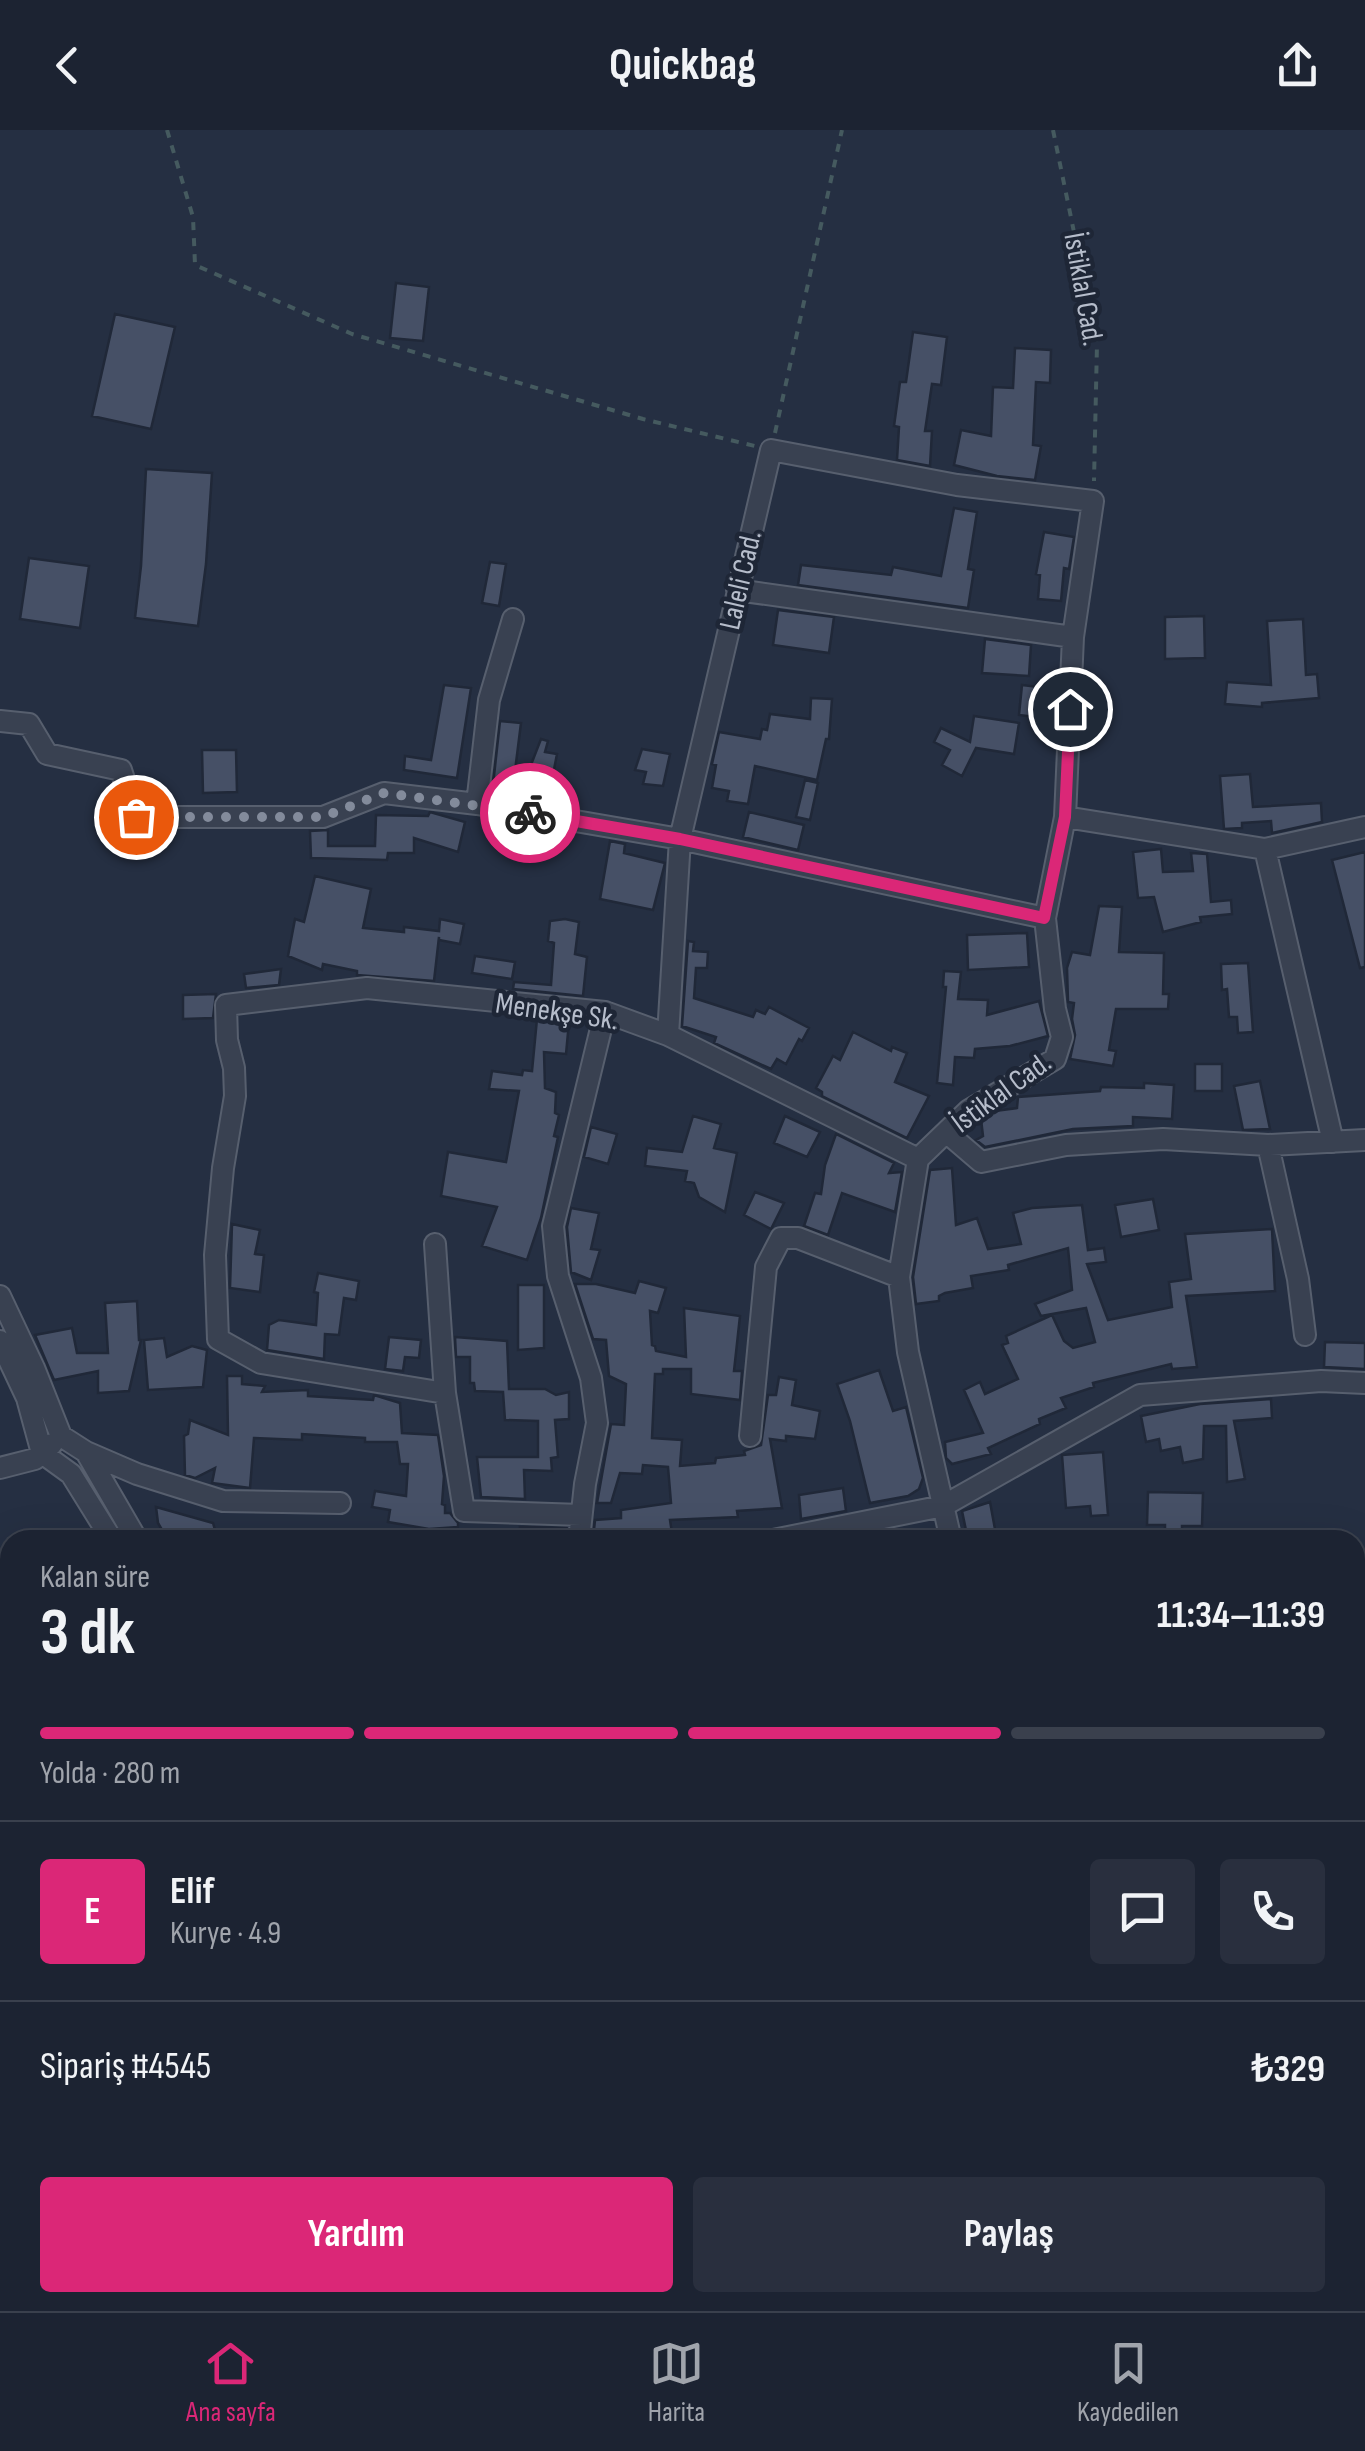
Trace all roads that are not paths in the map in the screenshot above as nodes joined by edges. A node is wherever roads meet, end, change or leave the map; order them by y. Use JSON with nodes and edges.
{"nodes":[{"id":1,"x":771,"y":450,"type":"joint"},
{"id":2,"x":737,"y":590,"type":"junction"},
{"id":3,"x":514,"y":619,"type":"dead end"},
{"id":4,"x":1072,"y":637,"type":"junction"},
{"id":5,"x":0,"y":722,"type":"edge"},
{"id":6,"x":477,"y":804,"type":"junction"},
{"id":7,"x":1065,"y":817,"type":"junction"},
{"id":8,"x":1365,"y":827,"type":"edge"},
{"id":9,"x":680,"y":839,"type":"junction"},
{"id":10,"x":1265,"y":850,"type":"junction"},
{"id":11,"x":1044,"y":918,"type":"junction"},
{"id":12,"x":605,"y":1012,"type":"junction"},
{"id":13,"x":668,"y":1034,"type":"junction"},
{"id":14,"x":946,"y":1132,"type":"junction"},
{"id":15,"x":1365,"y":1140,"type":"edge"},
{"id":16,"x":1334,"y":1142,"type":"junction"},
{"id":17,"x":1268,"y":1145,"type":"junction"},
{"id":18,"x":918,"y":1158,"type":"junction"},
{"id":19,"x":435,"y":1244,"type":"dead end"},
{"id":20,"x":899,"y":1277,"type":"junction"},
{"id":21,"x":0,"y":1296,"type":"edge"},
{"id":22,"x":1305,"y":1335,"type":"dead end"},
{"id":23,"x":0,"y":1341,"type":"edge"},
{"id":24,"x":1365,"y":1383,"type":"edge"},
{"id":25,"x":445,"y":1393,"type":"junction"},
{"id":26,"x":60,"y":1436,"type":"junction"},
{"id":27,"x":750,"y":1436,"type":"dead end"},
{"id":28,"x":86,"y":1452,"type":"junction"},
{"id":29,"x":42,"y":1453,"type":"junction"},
{"id":30,"x":0,"y":1468,"type":"edge"},
{"id":31,"x":340,"y":1504,"type":"dead end"},
{"id":32,"x":943,"y":1506,"type":"junction"},
{"id":33,"x":581,"y":1515,"type":"junction"},
{"id":34,"x":106,"y":1530,"type":"edge"},
{"id":35,"x":131,"y":1530,"type":"edge"},
{"id":36,"x":579,"y":1530,"type":"edge"},
{"id":37,"x":823,"y":1530,"type":"edge"},
{"id":38,"x":949,"y":1530,"type":"edge"}],
"edges":[{"from":1,"to":2,"type":"street","name":"Laleli Cad."},
{"from":1,"to":4,"type":"street","name":"İstiklal Cad."},
{"from":2,"to":4,"type":"street"},
{"from":2,"to":9,"type":"street","name":"Laleli Cad."},
{"from":3,"to":6,"type":"street"},
{"from":4,"to":7,"type":"street","name":"İstiklal Cad."},
{"from":5,"to":6,"type":"street"},
{"from":6,"to":9,"type":"street"},
{"from":7,"to":10,"type":"street"},
{"from":7,"to":11,"type":"street","name":"İstiklal Cad."},
{"from":8,"to":10,"type":"street"},
{"from":9,"to":11,"type":"street"},
{"from":9,"to":13,"type":"street","name":"Laleli Cad."},
{"from":10,"to":16,"type":"street"},
{"from":11,"to":14,"type":"street","name":"İstiklal Cad."},
{"from":12,"to":13,"type":"street","name":"Menekşe Sk."},
{"from":12,"to":25,"type":"street","name":"Menekşe Sk."},
{"from":12,"to":33,"type":"street"},
{"from":13,"to":18,"type":"street","name":"Menekşe Sk."},
{"from":14,"to":17,"type":"street"},
{"from":14,"to":18,"type":"street","name":"İstiklal Cad."},
{"from":15,"to":16,"type":"street"},
{"from":16,"to":17,"type":"street"},
{"from":17,"to":22,"type":"street"},
{"from":18,"to":20,"type":"street"},
{"from":19,"to":25,"type":"street"},
{"from":20,"to":27,"type":"street"},
{"from":20,"to":32,"type":"street"},
{"from":21,"to":26,"type":"street"},
{"from":23,"to":29,"type":"street"},
{"from":24,"to":32,"type":"street"},
{"from":25,"to":33,"type":"street"},
{"from":26,"to":28,"type":"street"},
{"from":26,"to":29,"type":"street"},
{"from":28,"to":31,"type":"street"},
{"from":28,"to":35,"type":"street"},
{"from":29,"to":30,"type":"street"},
{"from":29,"to":34,"type":"street"},
{"from":32,"to":37,"type":"street"},
{"from":32,"to":38,"type":"street"},
{"from":33,"to":36,"type":"street"}]}
